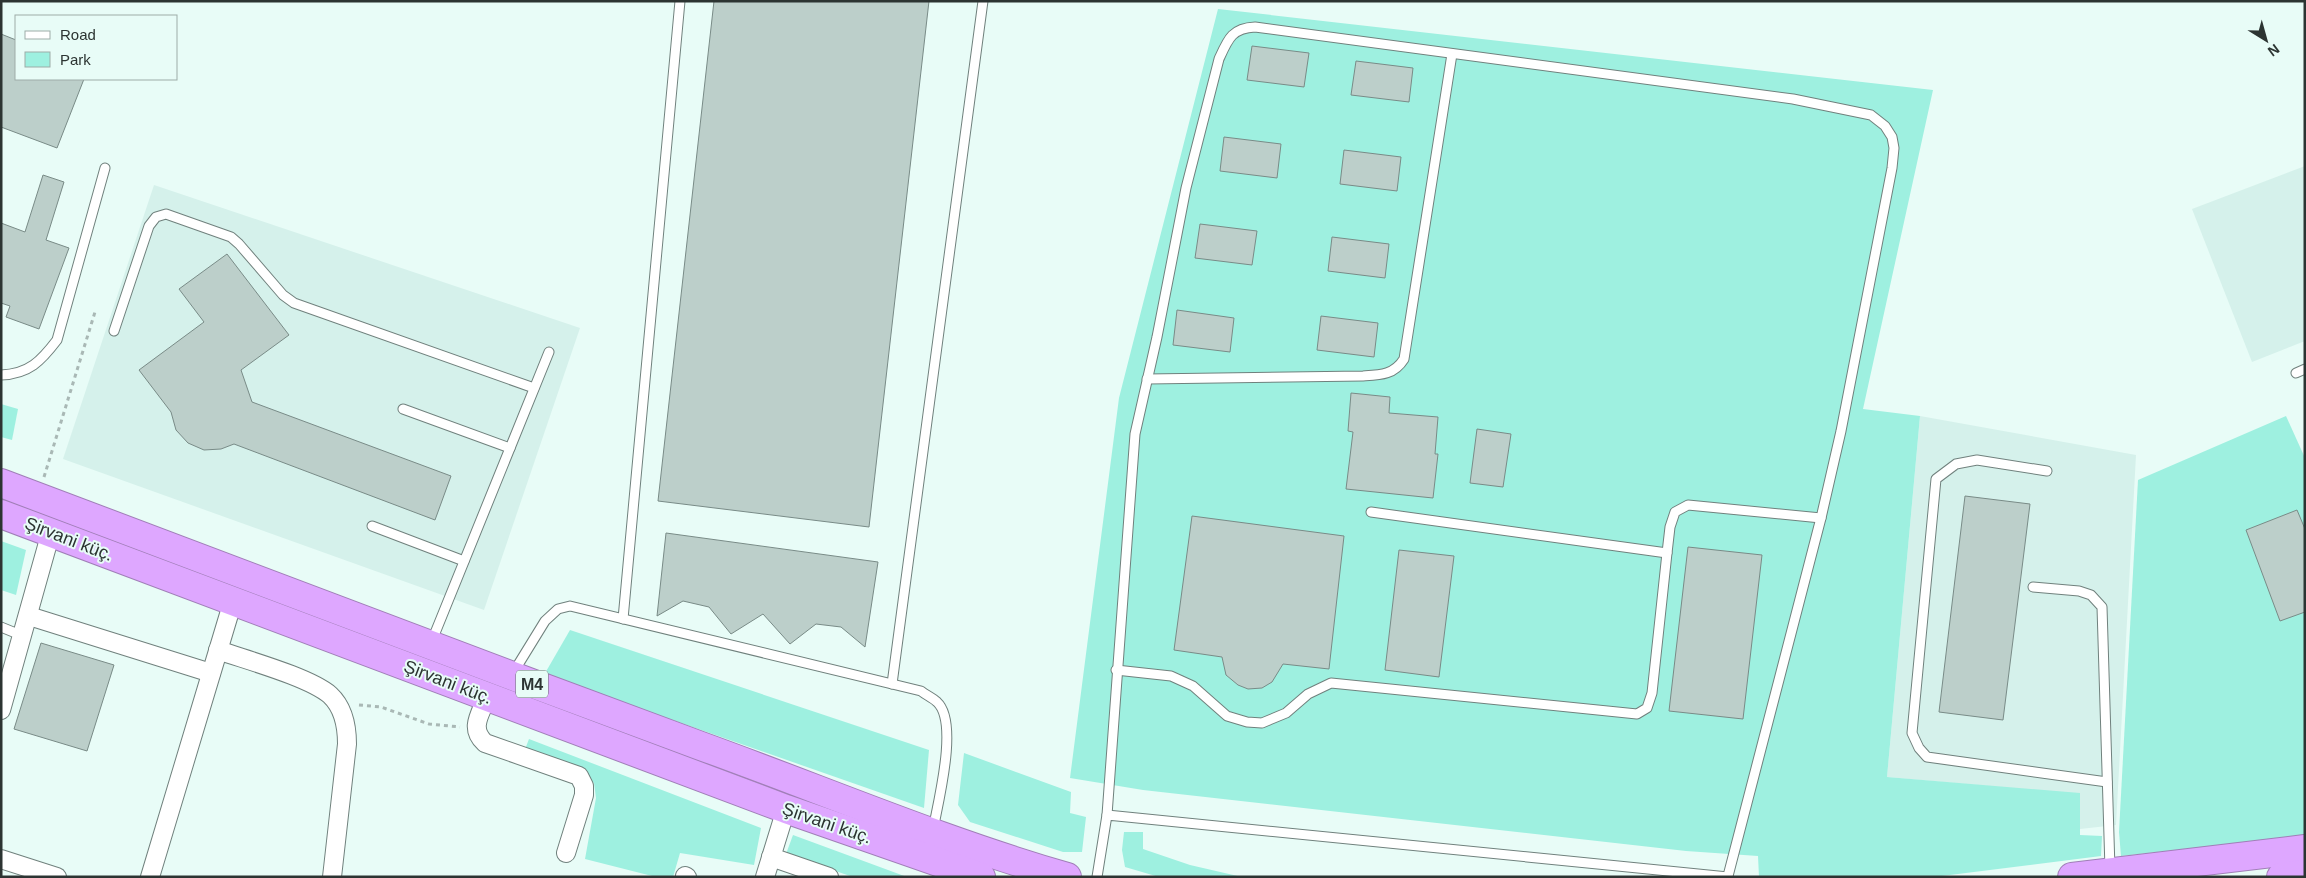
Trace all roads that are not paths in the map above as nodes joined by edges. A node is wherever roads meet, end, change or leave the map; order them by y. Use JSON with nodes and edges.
{"nodes":[{"id":1,"x":680,"y":1,"type":"edge"},
{"id":2,"x":982,"y":1,"type":"edge"},
{"id":3,"x":1452,"y":54,"type":"junction"},
{"id":4,"x":105,"y":168,"type":"dead end"},
{"id":5,"x":114,"y":331,"type":"dead end"},
{"id":6,"x":549,"y":352,"type":"dead end"},
{"id":7,"x":2305,"y":369,"type":"edge"},
{"id":8,"x":2296,"y":373,"type":"dead end"},
{"id":9,"x":1,"y":374,"type":"edge"},
{"id":10,"x":1147,"y":379,"type":"junction"},
{"id":11,"x":534,"y":388,"type":"junction"},
{"id":12,"x":404,"y":409,"type":"dead end"},
{"id":13,"x":510,"y":448,"type":"junction"},
{"id":14,"x":2046,"y":471,"type":"dead end"},
{"id":15,"x":1,"y":482,"type":"edge"},
{"id":16,"x":1371,"y":512,"type":"dead end"},
{"id":17,"x":1,"y":514,"type":"edge"},
{"id":18,"x":1821,"y":518,"type":"junction"},
{"id":19,"x":372,"y":526,"type":"dead end"},
{"id":20,"x":51,"y":532,"type":"junction"},
{"id":21,"x":1667,"y":553,"type":"junction"},
{"id":22,"x":464,"y":561,"type":"junction"},
{"id":23,"x":2033,"y":587,"type":"dead end"},
{"id":24,"x":233,"y":601,"type":"junction"},
{"id":25,"x":29,"y":616,"type":"junction"},
{"id":26,"x":623,"y":619,"type":"junction"},
{"id":27,"x":1,"y":627,"type":"edge"},
{"id":28,"x":23,"y":636,"type":"junction"},
{"id":29,"x":430,"y":645,"type":"junction"},
{"id":30,"x":218,"y":650,"type":"junction"},
{"id":31,"x":1116,"y":670,"type":"junction"},
{"id":32,"x":210,"y":673,"type":"junction"},
{"id":33,"x":511,"y":676,"type":"junction"},
{"id":34,"x":892,"y":684,"type":"junction"},
{"id":35,"x":487,"y":697,"type":"junction"},
{"id":36,"x":1,"y":710,"type":"edge"},
{"id":37,"x":2107,"y":782,"type":"junction"},
{"id":38,"x":786,"y":809,"type":"junction"},
{"id":39,"x":1107,"y":815,"type":"junction"},
{"id":40,"x":932,"y":833,"type":"junction"},
{"id":41,"x":2305,"y":849,"type":"edge"},
{"id":42,"x":566,"y":852,"type":"dead end"},
{"id":43,"x":771,"y":857,"type":"junction"},
{"id":44,"x":1,"y":859,"type":"edge"},
{"id":45,"x":2110,"y":872,"type":"junction"},
{"id":46,"x":2305,"y":874,"type":"edge"},
{"id":47,"x":56,"y":877,"type":"edge"},
{"id":48,"x":150,"y":877,"type":"edge"},
{"id":49,"x":332,"y":877,"type":"edge"},
{"id":50,"x":765,"y":877,"type":"edge"},
{"id":51,"x":829,"y":877,"type":"edge"},
{"id":52,"x":981,"y":877,"type":"edge"},
{"id":53,"x":1066,"y":877,"type":"edge"},
{"id":54,"x":1097,"y":877,"type":"edge"},
{"id":55,"x":1728,"y":877,"type":"edge"},
{"id":56,"x":2072,"y":877,"type":"edge"},
{"id":57,"x":2280,"y":877,"type":"edge"}],
"edges":[{"from":1,"to":26,"type":"lane"},
{"from":2,"to":34,"type":"lane"},
{"from":3,"to":10,"type":"lane"},
{"from":3,"to":10,"type":"lane"},
{"from":3,"to":18,"type":"lane"},
{"from":4,"to":9,"type":"lane"},
{"from":5,"to":11,"type":"lane"},
{"from":6,"to":11,"type":"lane"},
{"from":7,"to":8,"type":"lane"},
{"from":10,"to":31,"type":"lane"},
{"from":11,"to":13,"type":"lane"},
{"from":12,"to":13,"type":"lane"},
{"from":13,"to":22,"type":"lane"},
{"from":14,"to":37,"type":"lane"},
{"from":15,"to":29,"type":"highway","number":"M4"},
{"from":16,"to":21,"type":"lane"},
{"from":17,"to":20,"type":"highway","name":"Şirvani küç.","number":"M4"},
{"from":18,"to":21,"type":"lane"},
{"from":18,"to":55,"type":"lane"},
{"from":19,"to":22,"type":"lane"},
{"from":20,"to":24,"type":"highway","name":"Şirvani küç.","number":"M4"},
{"from":20,"to":25,"type":"street"},
{"from":21,"to":31,"type":"lane"},
{"from":22,"to":29,"type":"lane"},
{"from":23,"to":37,"type":"lane"},
{"from":24,"to":30,"type":"street"},
{"from":24,"to":35,"type":"highway","name":"Şirvani küç.","number":"M4"},
{"from":25,"to":28,"type":"street"},
{"from":25,"to":32,"type":"street"},
{"from":26,"to":33,"type":"lane"},
{"from":26,"to":34,"type":"lane"},
{"from":27,"to":28,"type":"lane"},
{"from":28,"to":36,"type":"street"},
{"from":29,"to":33,"type":"highway","number":"M4"},
{"from":30,"to":32,"type":"street"},
{"from":30,"to":49,"type":"street"},
{"from":31,"to":39,"type":"lane"},
{"from":32,"to":48,"type":"street"},
{"from":33,"to":40,"type":"highway","number":"M4"},
{"from":34,"to":40,"type":"lane"},
{"from":35,"to":38,"type":"highway","name":"Şirvani küç.","number":"M4"},
{"from":35,"to":42,"type":"street"},
{"from":37,"to":45,"type":"lane"},
{"from":38,"to":43,"type":"street"},
{"from":38,"to":52,"type":"highway","name":"Şirvani küç.","number":"M4"},
{"from":39,"to":54,"type":"lane"},
{"from":39,"to":55,"type":"lane"},
{"from":40,"to":53,"type":"highway","number":"M4"},
{"from":41,"to":45,"type":"highway"},
{"from":43,"to":50,"type":"street"},
{"from":43,"to":51,"type":"street"},
{"from":44,"to":47,"type":"street"},
{"from":45,"to":56,"type":"highway"},
{"from":46,"to":57,"type":"highway"}]}
